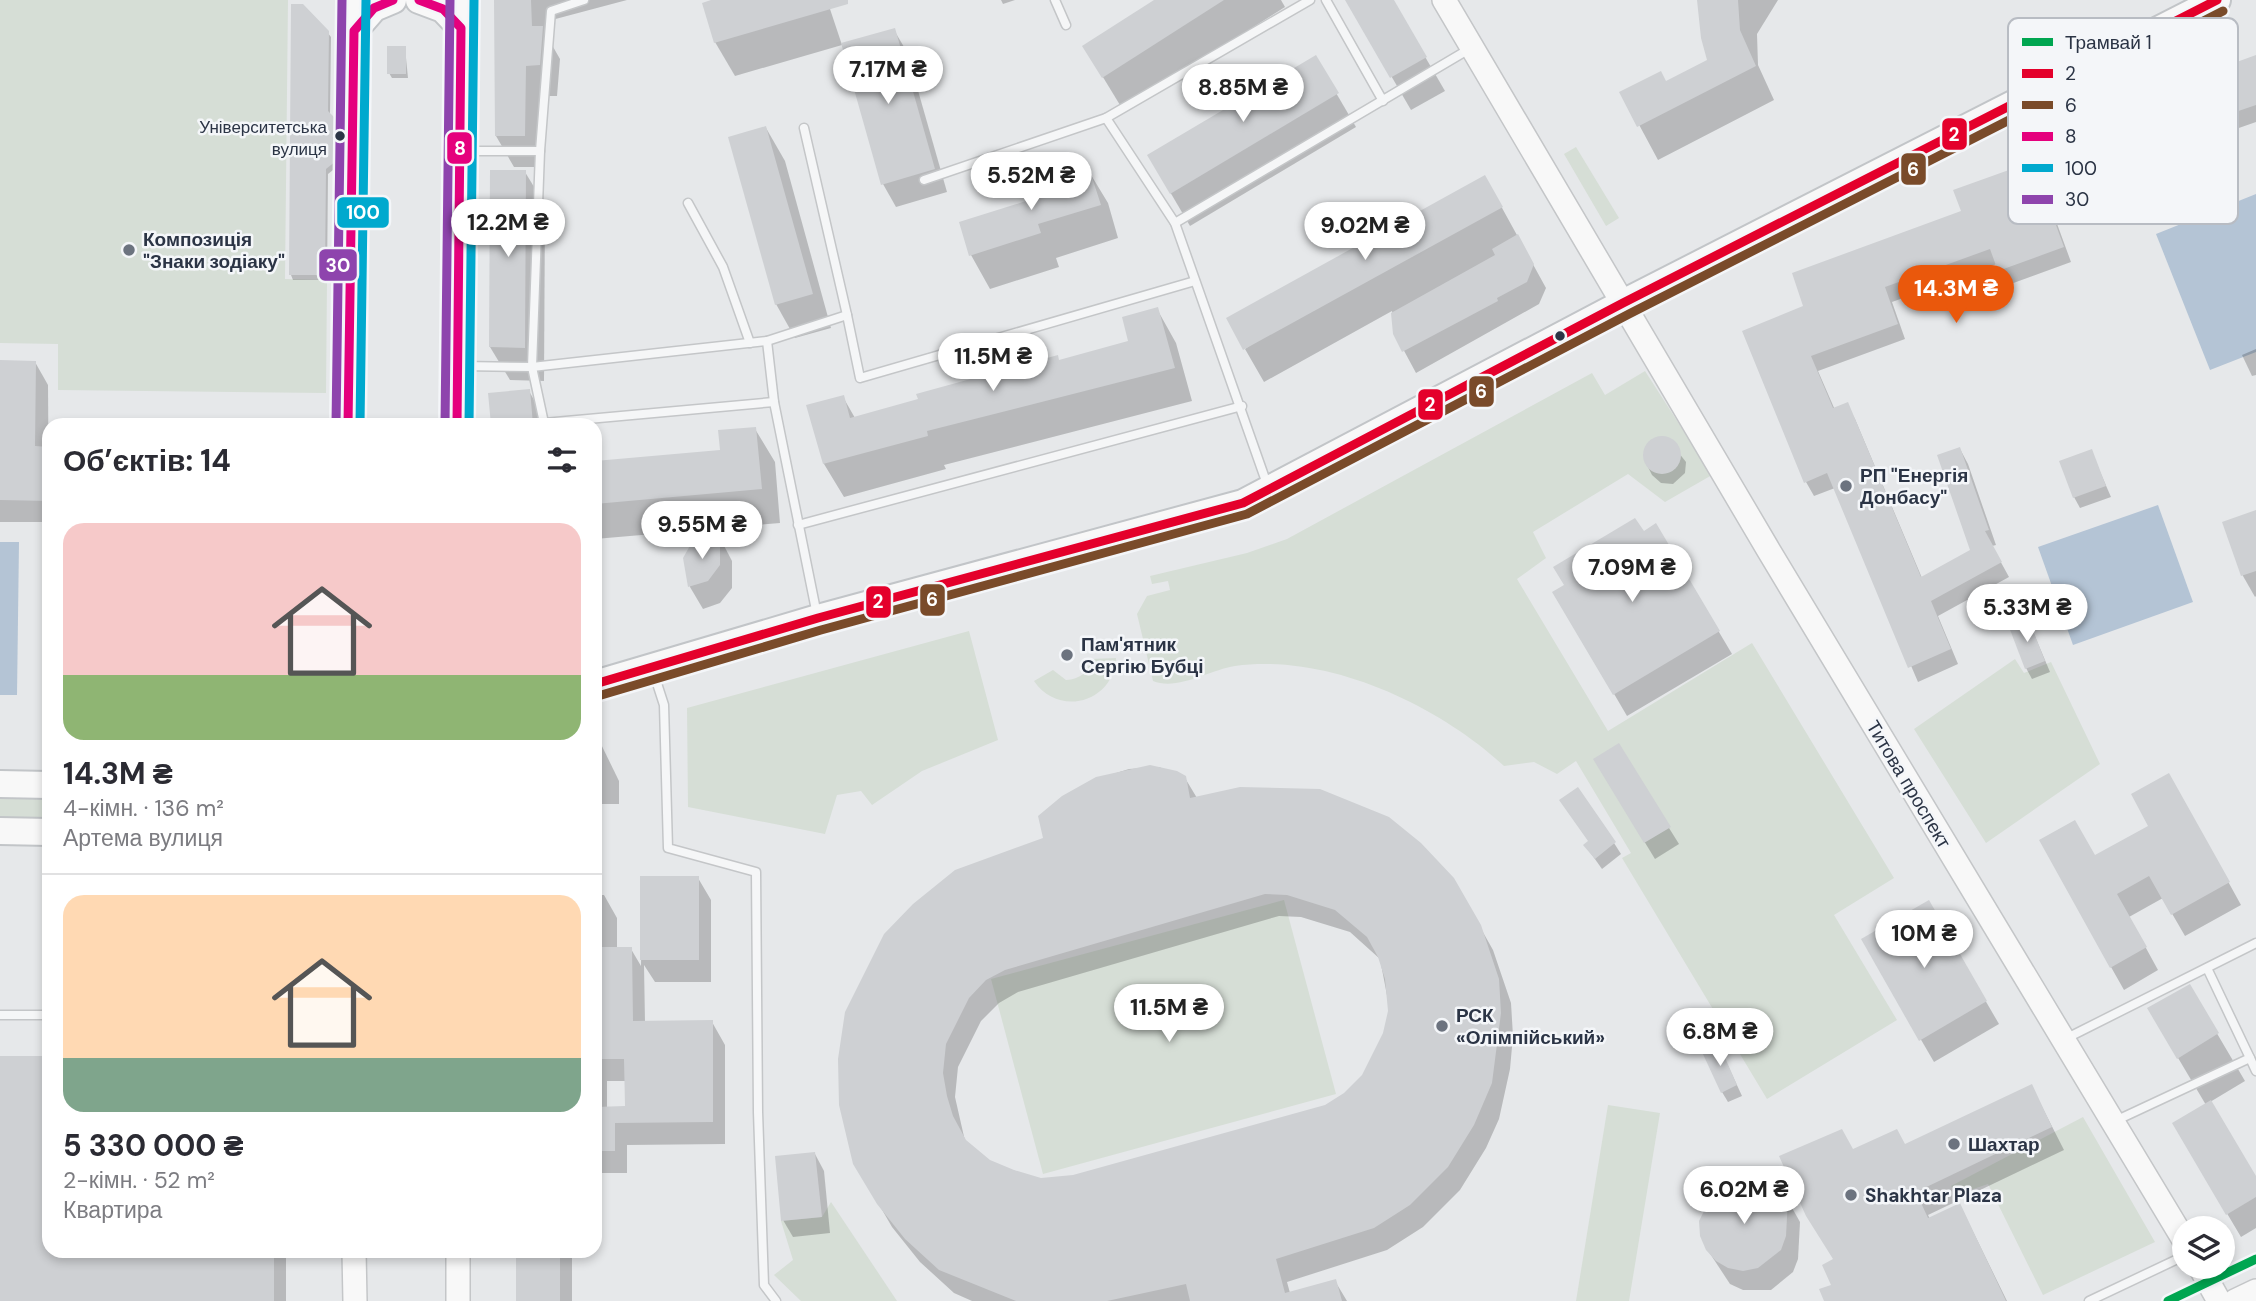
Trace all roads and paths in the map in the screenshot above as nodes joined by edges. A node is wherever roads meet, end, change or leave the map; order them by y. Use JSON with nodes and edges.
{"nodes":[{"id":1,"x":354,"y":0,"type":"edge"},
{"id":2,"x":393,"y":0,"type":"edge"},
{"id":3,"x":419,"y":0,"type":"edge"},
{"id":4,"x":462,"y":0,"type":"edge"},
{"id":5,"x":584,"y":0,"type":"edge"},
{"id":6,"x":1055,"y":0,"type":"edge"},
{"id":7,"x":1310,"y":0,"type":"edge"},
{"id":8,"x":1326,"y":0,"type":"edge"},
{"id":9,"x":1444,"y":0,"type":"edge"},
{"id":10,"x":2217,"y":0,"type":"edge"},
{"id":11,"x":2182,"y":18,"type":"edge"},
{"id":12,"x":1066,"y":25,"type":"dead end"},
{"id":13,"x":461,"y":28,"type":"junction"},
{"id":14,"x":354,"y":31,"type":"junction"},
{"id":15,"x":1471,"y":48,"type":"junction"},
{"id":16,"x":1383,"y":101,"type":"junction"},
{"id":17,"x":2008,"y":107,"type":"edge"},
{"id":18,"x":1106,"y":118,"type":"junction"},
{"id":19,"x":804,"y":128,"type":"dead end"},
{"id":20,"x":460,"y":151,"type":"junction"},
{"id":21,"x":540,"y":151,"type":"junction"},
{"id":22,"x":924,"y":180,"type":"dead end"},
{"id":23,"x":688,"y":203,"type":"dead end"},
{"id":24,"x":1175,"y":223,"type":"junction"},
{"id":25,"x":1195,"y":281,"type":"junction"},
{"id":26,"x":1623,"y":303,"type":"junction"},
{"id":27,"x":847,"y":315,"type":"junction"},
{"id":28,"x":767,"y":341,"type":"junction"},
{"id":29,"x":750,"y":343,"type":"junction"},
{"id":30,"x":458,"y":366,"type":"junction"},
{"id":31,"x":532,"y":367,"type":"junction"},
{"id":32,"x":774,"y":402,"type":"junction"},
{"id":33,"x":1242,"y":405,"type":"junction"},
{"id":34,"x":348,"y":418,"type":"edge"},
{"id":35,"x":457,"y":418,"type":"edge"},
{"id":36,"x":543,"y":418,"type":"edge"},
{"id":37,"x":602,"y":418,"type":"edge"},
{"id":38,"x":1270,"y":491,"type":"junction"},
{"id":39,"x":798,"y":524,"type":"junction"},
{"id":40,"x":818,"y":618,"type":"junction"},
{"id":41,"x":652,"y":669,"type":"junction"},
{"id":42,"x":602,"y":682,"type":"edge"},
{"id":43,"x":0,"y":784,"type":"edge"},
{"id":44,"x":42,"y":786,"type":"edge"},
{"id":45,"x":42,"y":830,"type":"edge"},
{"id":46,"x":0,"y":831,"type":"edge"},
{"id":47,"x":2256,"y":943,"type":"edge"},
{"id":48,"x":2207,"y":968,"type":"junction"},
{"id":49,"x":0,"y":1015,"type":"edge"},
{"id":50,"x":42,"y":1015,"type":"edge"},
{"id":51,"x":2063,"y":1041,"type":"junction"},
{"id":52,"x":2250,"y":1058,"type":"junction"},
{"id":53,"x":2256,"y":1071,"type":"edge"},
{"id":54,"x":2112,"y":1123,"type":"junction"},
{"id":55,"x":2172,"y":1220,"type":"edge"},
{"id":56,"x":354,"y":1258,"type":"edge"},
{"id":57,"x":458,"y":1258,"type":"edge"},
{"id":58,"x":2172,"y":1262,"type":"edge"},
{"id":59,"x":2207,"y":1279,"type":"edge"},
{"id":60,"x":2256,"y":1291,"type":"edge"},
{"id":61,"x":355,"y":1301,"type":"edge"},
{"id":62,"x":458,"y":1301,"type":"edge"},
{"id":63,"x":776,"y":1301,"type":"edge"},
{"id":64,"x":2089,"y":1301,"type":"edge"},
{"id":65,"x":2219,"y":1301,"type":"edge"},
{"id":66,"x":2235,"y":1301,"type":"edge"}],
"edges":[{"from":1,"to":14,"type":"main road"},
{"from":2,"to":14,"type":"main road"},
{"from":3,"to":13,"type":"main road"},
{"from":4,"to":13,"type":"main road"},
{"from":5,"to":21,"type":"lane"},
{"from":6,"to":12,"type":"lane"},
{"from":7,"to":18,"type":"lane"},
{"from":8,"to":16,"type":"lane"},
{"from":9,"to":15,"type":"street","name":"Титова проспект"},
{"from":10,"to":11,"type":"main road"},
{"from":13,"to":20,"type":"main road"},
{"from":14,"to":34,"type":"main road"},
{"from":15,"to":16,"type":"lane"},
{"from":15,"to":26,"type":"street","name":"Титова проспект"},
{"from":16,"to":24,"type":"lane"},
{"from":17,"to":26,"type":"main road"},
{"from":18,"to":22,"type":"lane"},
{"from":18,"to":24,"type":"lane"},
{"from":19,"to":27,"type":"lane"},
{"from":20,"to":21,"type":"lane"},
{"from":20,"to":30,"type":"main road"},
{"from":21,"to":31,"type":"lane"},
{"from":23,"to":29,"type":"lane"},
{"from":24,"to":25,"type":"lane"},
{"from":25,"to":27,"type":"lane"},
{"from":25,"to":33,"type":"lane"},
{"from":26,"to":38,"type":"main road"},
{"from":26,"to":51,"type":"street","name":"Титова проспект"},
{"from":27,"to":28,"type":"lane"},
{"from":28,"to":29,"type":"lane"},
{"from":28,"to":32,"type":"lane"},
{"from":29,"to":31,"type":"lane"},
{"from":30,"to":31,"type":"lane"},
{"from":30,"to":35,"type":"main road"},
{"from":31,"to":36,"type":"lane"},
{"from":32,"to":37,"type":"lane"},
{"from":32,"to":39,"type":"lane"},
{"from":33,"to":38,"type":"lane"},
{"from":33,"to":39,"type":"lane"},
{"from":38,"to":40,"type":"main road"},
{"from":39,"to":40,"type":"lane"},
{"from":40,"to":41,"type":"main road"},
{"from":41,"to":42,"type":"main road"},
{"from":41,"to":63,"type":"lane"},
{"from":43,"to":44,"type":"main road"},
{"from":45,"to":46,"type":"main road"},
{"from":47,"to":48,"type":"lane"},
{"from":48,"to":51,"type":"lane"},
{"from":48,"to":52,"type":"lane"},
{"from":49,"to":50,"type":"lane"},
{"from":51,"to":54,"type":"street","name":"Титова проспект"},
{"from":52,"to":53,"type":"lane"},
{"from":52,"to":54,"type":"lane"},
{"from":54,"to":55,"type":"street","name":"Титова проспект"},
{"from":56,"to":61,"type":"street"},
{"from":57,"to":62,"type":"street"},
{"from":58,"to":64,"type":"lane"},
{"from":59,"to":65,"type":"street"},
{"from":60,"to":66,"type":"street"}]}
